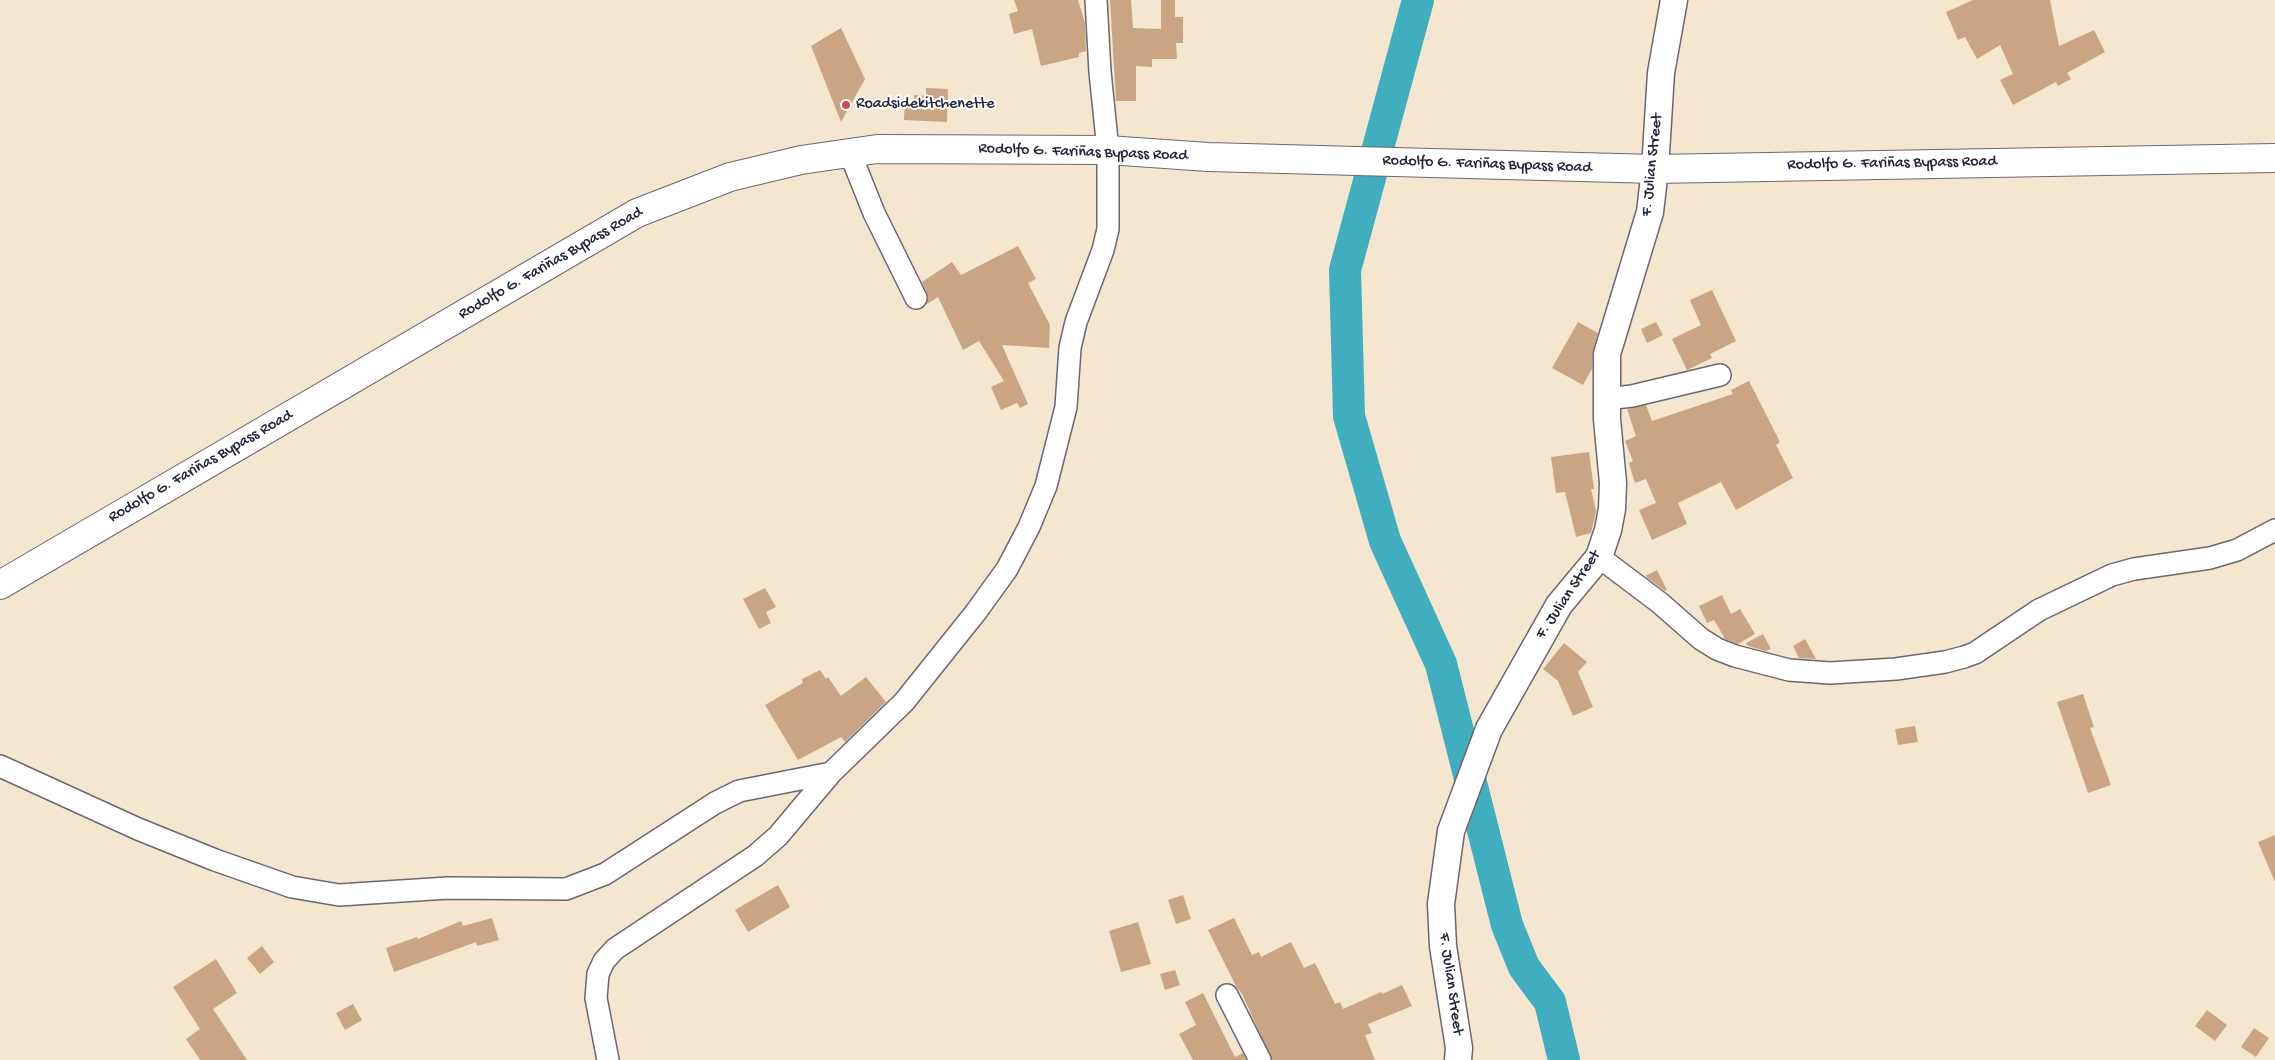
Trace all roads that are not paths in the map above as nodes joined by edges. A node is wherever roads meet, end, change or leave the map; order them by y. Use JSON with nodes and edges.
{"nodes":[{"id":1,"x":1096,"y":0,"type":"edge"},
{"id":2,"x":1674,"y":0,"type":"edge"},
{"id":3,"x":1108,"y":150,"type":"junction"},
{"id":4,"x":850,"y":153,"type":"junction"},
{"id":5,"x":2275,"y":158,"type":"edge"},
{"id":6,"x":1655,"y":168,"type":"junction"},
{"id":7,"x":916,"y":298,"type":"dead end"},
{"id":8,"x":1720,"y":375,"type":"dead end"},
{"id":9,"x":1606,"y":399,"type":"junction"},
{"id":10,"x":2275,"y":530,"type":"edge"},
{"id":11,"x":1598,"y":557,"type":"junction"},
{"id":12,"x":0,"y":585,"type":"edge"},
{"id":13,"x":0,"y":766,"type":"edge"},
{"id":14,"x":831,"y":773,"type":"junction"},
{"id":15,"x":1227,"y":995,"type":"dead end"},
{"id":16,"x":608,"y":1060,"type":"edge"},
{"id":17,"x":1260,"y":1060,"type":"edge"},
{"id":18,"x":1458,"y":1060,"type":"edge"}],
"edges":[{"from":1,"to":3,"type":"street"},
{"from":2,"to":6,"type":"street","name":"F. Julian Street"},
{"from":3,"to":4,"type":"main road","name":"Rodolfo G. Fariñas Bypass Road"},
{"from":3,"to":6,"type":"main road","name":"Rodolfo G. Fariñas Bypass Road"},
{"from":3,"to":14,"type":"street"},
{"from":4,"to":7,"type":"street"},
{"from":4,"to":12,"type":"main road","name":"Rodolfo G. Fariñas Bypass Road"},
{"from":5,"to":6,"type":"main road","name":"Rodolfo G. Fariñas Bypass Road"},
{"from":6,"to":9,"type":"street","name":"F. Julian Street"},
{"from":8,"to":9,"type":"street"},
{"from":9,"to":11,"type":"street","name":"F. Julian Street"},
{"from":10,"to":11,"type":"street"},
{"from":11,"to":18,"type":"street","name":"F. Julian Street"},
{"from":13,"to":14,"type":"street"},
{"from":14,"to":16,"type":"street"},
{"from":15,"to":17,"type":"street"}]}
